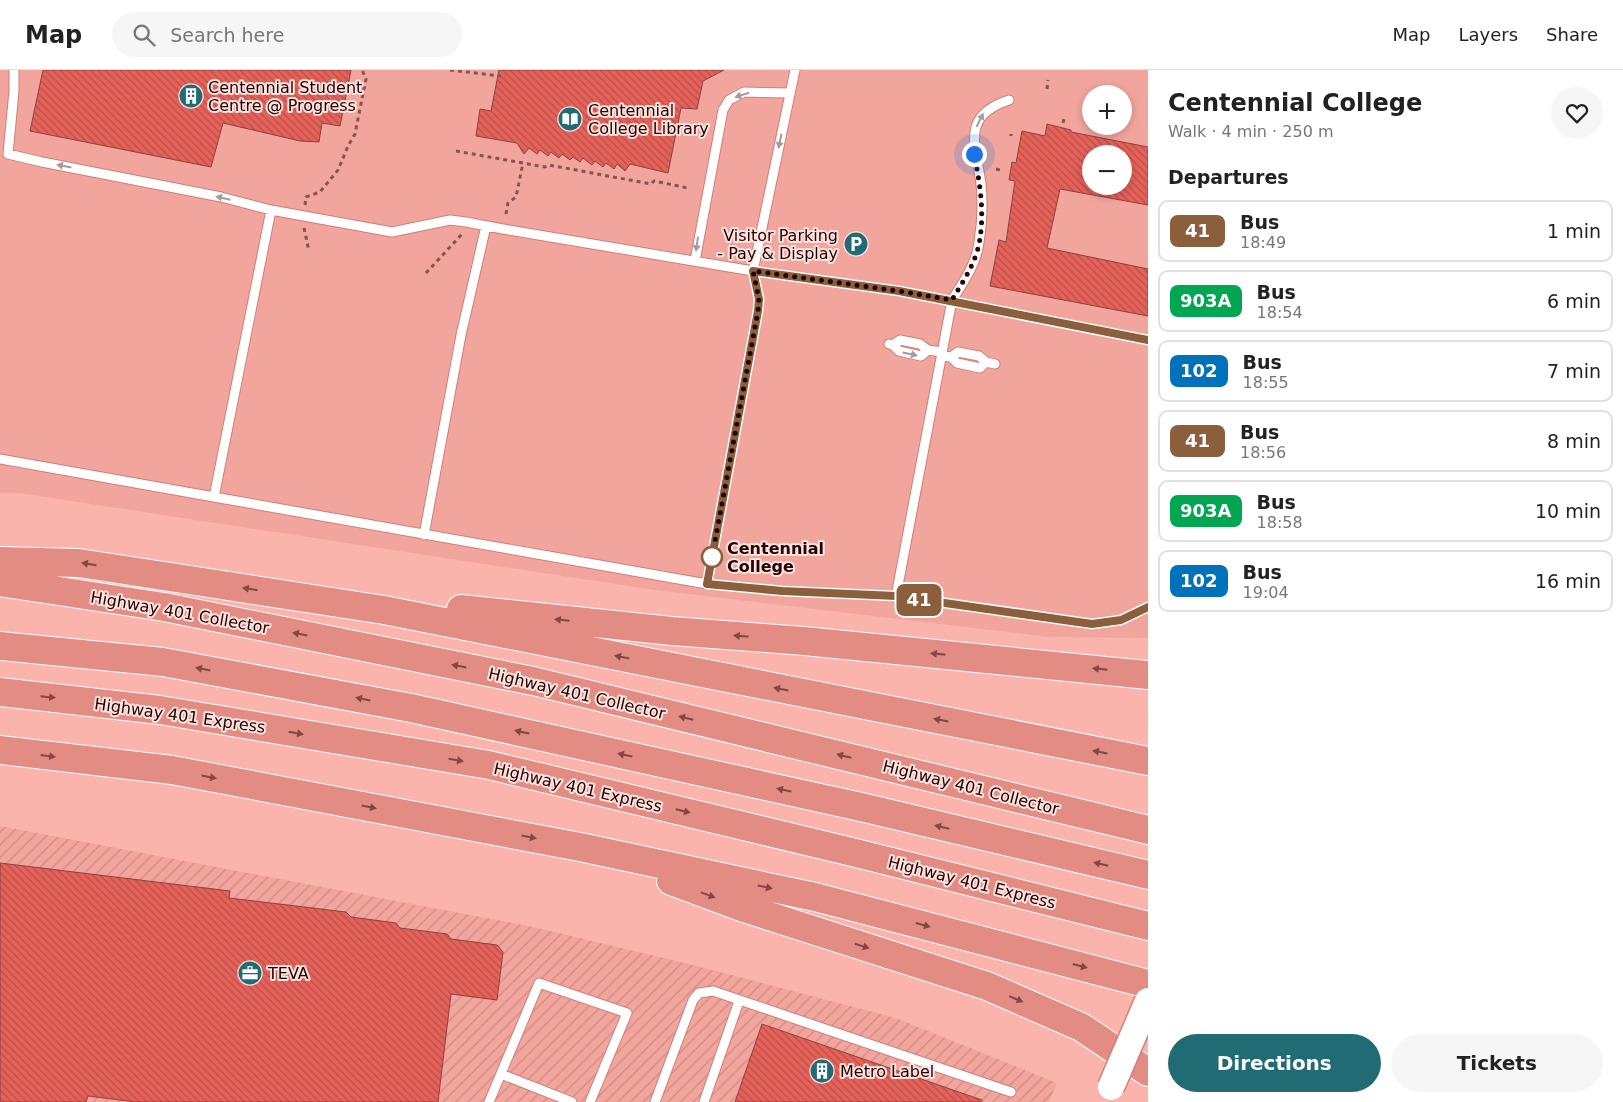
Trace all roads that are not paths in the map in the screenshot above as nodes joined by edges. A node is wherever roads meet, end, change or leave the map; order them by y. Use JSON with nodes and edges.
{"nodes":[{"id":1,"x":14,"y":70,"type":"edge"},
{"id":2,"x":795,"y":70,"type":"edge"},
{"id":3,"x":790,"y":93,"type":"junction"},
{"id":4,"x":1009,"y":100,"type":"dead end"},
{"id":5,"x":271,"y":210,"type":"junction"},
{"id":6,"x":486,"y":226,"type":"junction"},
{"id":7,"x":695,"y":261,"type":"junction"},
{"id":8,"x":753,"y":271,"type":"junction"},
{"id":9,"x":952,"y":300,"type":"junction"},
{"id":10,"x":1148,"y":340,"type":"edge"},
{"id":11,"x":891,"y":345,"type":"dead end"},
{"id":12,"x":945,"y":355,"type":"junction"},
{"id":13,"x":991,"y":363,"type":"dead end"},
{"id":14,"x":0,"y":459,"type":"edge"},
{"id":15,"x":214,"y":497,"type":"junction"},
{"id":16,"x":424,"y":535,"type":"junction"},
{"id":17,"x":0,"y":561,"type":"edge"},
{"id":18,"x":0,"y":582,"type":"edge"},
{"id":19,"x":707,"y":584,"type":"junction"},
{"id":20,"x":896,"y":596,"type":"junction"},
{"id":21,"x":1148,"y":607,"type":"edge"},
{"id":22,"x":384,"y":610,"type":"junction"},
{"id":23,"x":0,"y":646,"type":"edge"},
{"id":24,"x":1148,"y":675,"type":"edge"},
{"id":25,"x":0,"y":692,"type":"edge"},
{"id":26,"x":0,"y":750,"type":"edge"},
{"id":27,"x":1148,"y":762,"type":"edge"},
{"id":28,"x":1148,"y":830,"type":"edge"},
{"id":29,"x":580,"y":847,"type":"junction"},
{"id":30,"x":1148,"y":875,"type":"edge"},
{"id":31,"x":1148,"y":926,"type":"edge"},
{"id":32,"x":1148,"y":984,"type":"edge"},
{"id":33,"x":739,"y":1001,"type":"junction"},
{"id":34,"x":1148,"y":1001,"type":"edge"},
{"id":35,"x":1148,"y":1072,"type":"edge"},
{"id":36,"x":501,"y":1074,"type":"junction"},
{"id":37,"x":1111,"y":1087,"type":"dead end"},
{"id":38,"x":1011,"y":1092,"type":"dead end"},
{"id":39,"x":489,"y":1102,"type":"edge"},
{"id":40,"x":572,"y":1102,"type":"edge"},
{"id":41,"x":590,"y":1102,"type":"edge"},
{"id":42,"x":655,"y":1102,"type":"edge"},
{"id":43,"x":704,"y":1102,"type":"edge"}],
"edges":[{"from":5,"to":1,"type":"lane","one_way":true},
{"from":2,"to":3,"type":"lane"},
{"from":3,"to":7,"type":"lane","one_way":true},
{"from":3,"to":8,"type":"lane","one_way":true},
{"from":9,"to":4,"type":"lane","one_way":true},
{"from":5,"to":6,"type":"lane"},
{"from":5,"to":15,"type":"lane"},
{"from":6,"to":7,"type":"lane"},
{"from":6,"to":16,"type":"lane"},
{"from":7,"to":8,"type":"lane"},
{"from":8,"to":9,"type":"lane"},
{"from":8,"to":19,"type":"lane"},
{"from":9,"to":10,"type":"lane"},
{"from":9,"to":12,"type":"lane"},
{"from":11,"to":12,"type":"lane"},
{"from":12,"to":13,"type":"lane"},
{"from":12,"to":20,"type":"lane"},
{"from":14,"to":15,"type":"lane"},
{"from":15,"to":16,"type":"lane"},
{"from":16,"to":19,"type":"lane"},
{"from":22,"to":17,"type":"highway","one_way":true},
{"from":28,"to":18,"type":"highway","name":"Highway 401 Collector","one_way":true},
{"from":19,"to":20,"type":"lane"},
{"from":20,"to":21,"type":"lane"},
{"from":24,"to":22,"type":"highway","one_way":true},
{"from":27,"to":22,"type":"highway","one_way":true},
{"from":30,"to":23,"type":"highway","one_way":true},
{"from":25,"to":31,"type":"highway","name":"Highway 401 Express","one_way":true},
{"from":26,"to":29,"type":"highway","one_way":true},
{"from":29,"to":32,"type":"highway","one_way":true},
{"from":29,"to":35,"type":"highway","one_way":true},
{"from":33,"to":38,"type":"lane"},
{"from":33,"to":42,"type":"lane"},
{"from":33,"to":43,"type":"lane"},
{"from":34,"to":37,"type":"main road","bridge":true},
{"from":36,"to":39,"type":"lane"},
{"from":36,"to":40,"type":"lane"},
{"from":36,"to":41,"type":"lane"}]}
